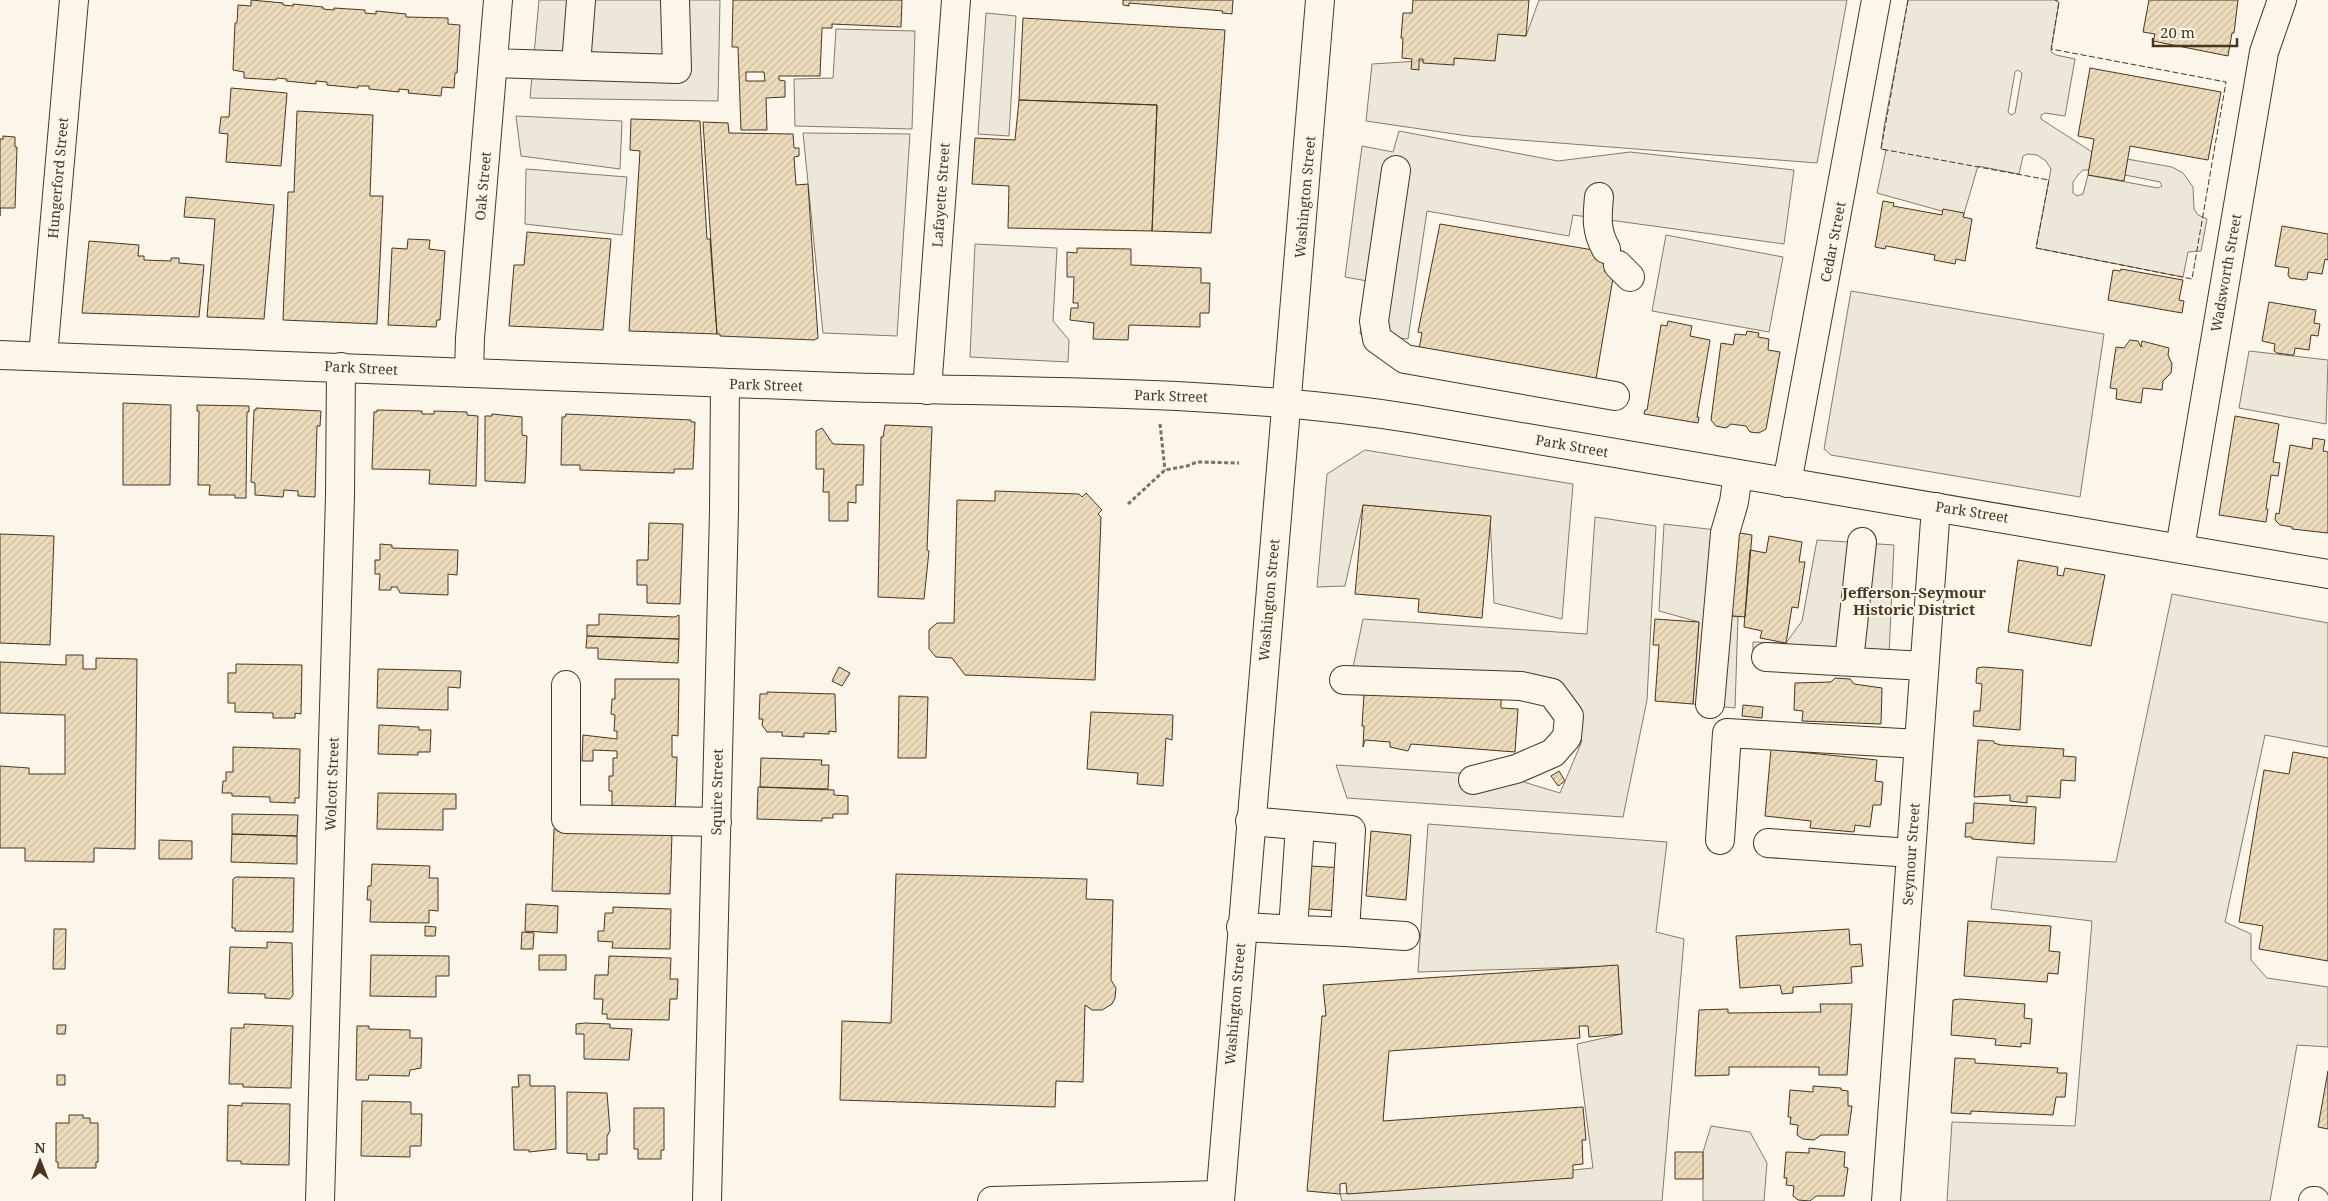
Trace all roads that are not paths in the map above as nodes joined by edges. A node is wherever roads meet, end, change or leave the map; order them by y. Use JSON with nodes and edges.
{"nodes":[{"id":1,"x":74,"y":0,"type":"edge"},
{"id":2,"x":498,"y":0,"type":"edge"},
{"id":3,"x":581,"y":0,"type":"edge"},
{"id":4,"x":675,"y":0,"type":"edge"},
{"id":5,"x":956,"y":0,"type":"edge"},
{"id":6,"x":1320,"y":0,"type":"edge"},
{"id":7,"x":1876,"y":0,"type":"edge"},
{"id":8,"x":2282,"y":0,"type":"edge"},
{"id":9,"x":493,"y":63,"type":"junction"},
{"id":10,"x":576,"y":64,"type":"junction"},
{"id":11,"x":1396,"y":170,"type":"dead end"},
{"id":12,"x":1599,"y":197,"type":"dead end"},
{"id":13,"x":1618,"y":264,"type":"dead end"},
{"id":14,"x":0,"y":355,"type":"edge"},
{"id":15,"x":43,"y":356,"type":"junction"},
{"id":16,"x":342,"y":367,"type":"junction"},
{"id":17,"x":469,"y":373,"type":"junction"},
{"id":18,"x":725,"y":383,"type":"junction"},
{"id":19,"x":927,"y":390,"type":"junction"},
{"id":20,"x":1615,"y":396,"type":"dead end"},
{"id":21,"x":1285,"y":402,"type":"junction"},
{"id":22,"x":1738,"y":474,"type":"junction"},
{"id":23,"x":1787,"y":483,"type":"junction"},
{"id":24,"x":1936,"y":506,"type":"junction"},
{"id":25,"x":1862,"y":542,"type":"dead end"},
{"id":26,"x":2180,"y":548,"type":"junction"},
{"id":27,"x":2328,"y":574,"type":"edge"},
{"id":28,"x":1766,"y":657,"type":"dead end"},
{"id":29,"x":1849,"y":661,"type":"junction"},
{"id":30,"x":1924,"y":666,"type":"junction"},
{"id":31,"x":1344,"y":680,"type":"dead end"},
{"id":32,"x":566,"y":685,"type":"dead end"},
{"id":33,"x":1710,"y":704,"type":"dead end"},
{"id":34,"x":1919,"y":744,"type":"junction"},
{"id":35,"x":1473,"y":780,"type":"dead end"},
{"id":36,"x":1250,"y":821,"type":"junction"},
{"id":37,"x":717,"y":822,"type":"junction"},
{"id":38,"x":1300,"y":826,"type":"junction"},
{"id":39,"x":1720,"y":840,"type":"dead end"},
{"id":40,"x":1768,"y":843,"type":"dead end"},
{"id":41,"x":1911,"y":853,"type":"junction"},
{"id":42,"x":1241,"y":927,"type":"junction"},
{"id":43,"x":1293,"y":929,"type":"junction"},
{"id":44,"x":1345,"y":932,"type":"junction"},
{"id":45,"x":1405,"y":936,"type":"dead end"},
{"id":46,"x":1220,"y":1198,"type":"edge"},
{"id":47,"x":320,"y":1201,"type":"edge"},
{"id":48,"x":707,"y":1201,"type":"edge"},
{"id":49,"x":992,"y":1201,"type":"edge"},
{"id":50,"x":1886,"y":1201,"type":"edge"}],
"edges":[{"from":1,"to":15,"type":"street","name":"Hungerford Street"},
{"from":2,"to":9,"type":"street","name":"Oak Street"},
{"from":3,"to":10,"type":"street"},
{"from":4,"to":10,"type":"street"},
{"from":5,"to":19,"type":"street","name":"Lafayette Street"},
{"from":6,"to":21,"type":"street","name":"Washington Street"},
{"from":7,"to":23,"type":"street","name":"Cedar Street"},
{"from":8,"to":26,"type":"street","name":"Wadsworth Street"},
{"from":9,"to":10,"type":"street"},
{"from":9,"to":17,"type":"street","name":"Oak Street"},
{"from":11,"to":20,"type":"street"},
{"from":12,"to":13,"type":"street"},
{"from":14,"to":15,"type":"street","name":"Park Street"},
{"from":15,"to":16,"type":"street","name":"Park Street"},
{"from":16,"to":17,"type":"street","name":"Park Street"},
{"from":16,"to":47,"type":"street","name":"Wolcott Street"},
{"from":17,"to":18,"type":"street","name":"Park Street"},
{"from":18,"to":19,"type":"street","name":"Park Street"},
{"from":18,"to":37,"type":"street","name":"Squire Street"},
{"from":19,"to":21,"type":"street","name":"Park Street"},
{"from":21,"to":22,"type":"street","name":"Park Street"},
{"from":21,"to":36,"type":"street","name":"Washington Street"},
{"from":22,"to":23,"type":"street","name":"Park Street"},
{"from":22,"to":33,"type":"street"},
{"from":23,"to":24,"type":"street","name":"Park Street"},
{"from":24,"to":26,"type":"street","name":"Park Street"},
{"from":24,"to":30,"type":"street","name":"Seymour Street"},
{"from":25,"to":29,"type":"street"},
{"from":26,"to":27,"type":"street","name":"Park Street"},
{"from":28,"to":29,"type":"street"},
{"from":29,"to":30,"type":"street"},
{"from":30,"to":34,"type":"street","name":"Seymour Street"},
{"from":31,"to":35,"type":"street"},
{"from":32,"to":37,"type":"street"},
{"from":34,"to":39,"type":"street"},
{"from":34,"to":41,"type":"street","name":"Seymour Street"},
{"from":36,"to":38,"type":"street"},
{"from":36,"to":42,"type":"street","name":"Washington Street"},
{"from":37,"to":48,"type":"street","name":"Squire Street"},
{"from":38,"to":43,"type":"street"},
{"from":38,"to":44,"type":"street"},
{"from":40,"to":41,"type":"street"},
{"from":41,"to":50,"type":"street","name":"Seymour Street"},
{"from":42,"to":43,"type":"street"},
{"from":42,"to":46,"type":"street","name":"Washington Street"},
{"from":43,"to":44,"type":"street"},
{"from":44,"to":45,"type":"street"},
{"from":46,"to":49,"type":"street"}]}
